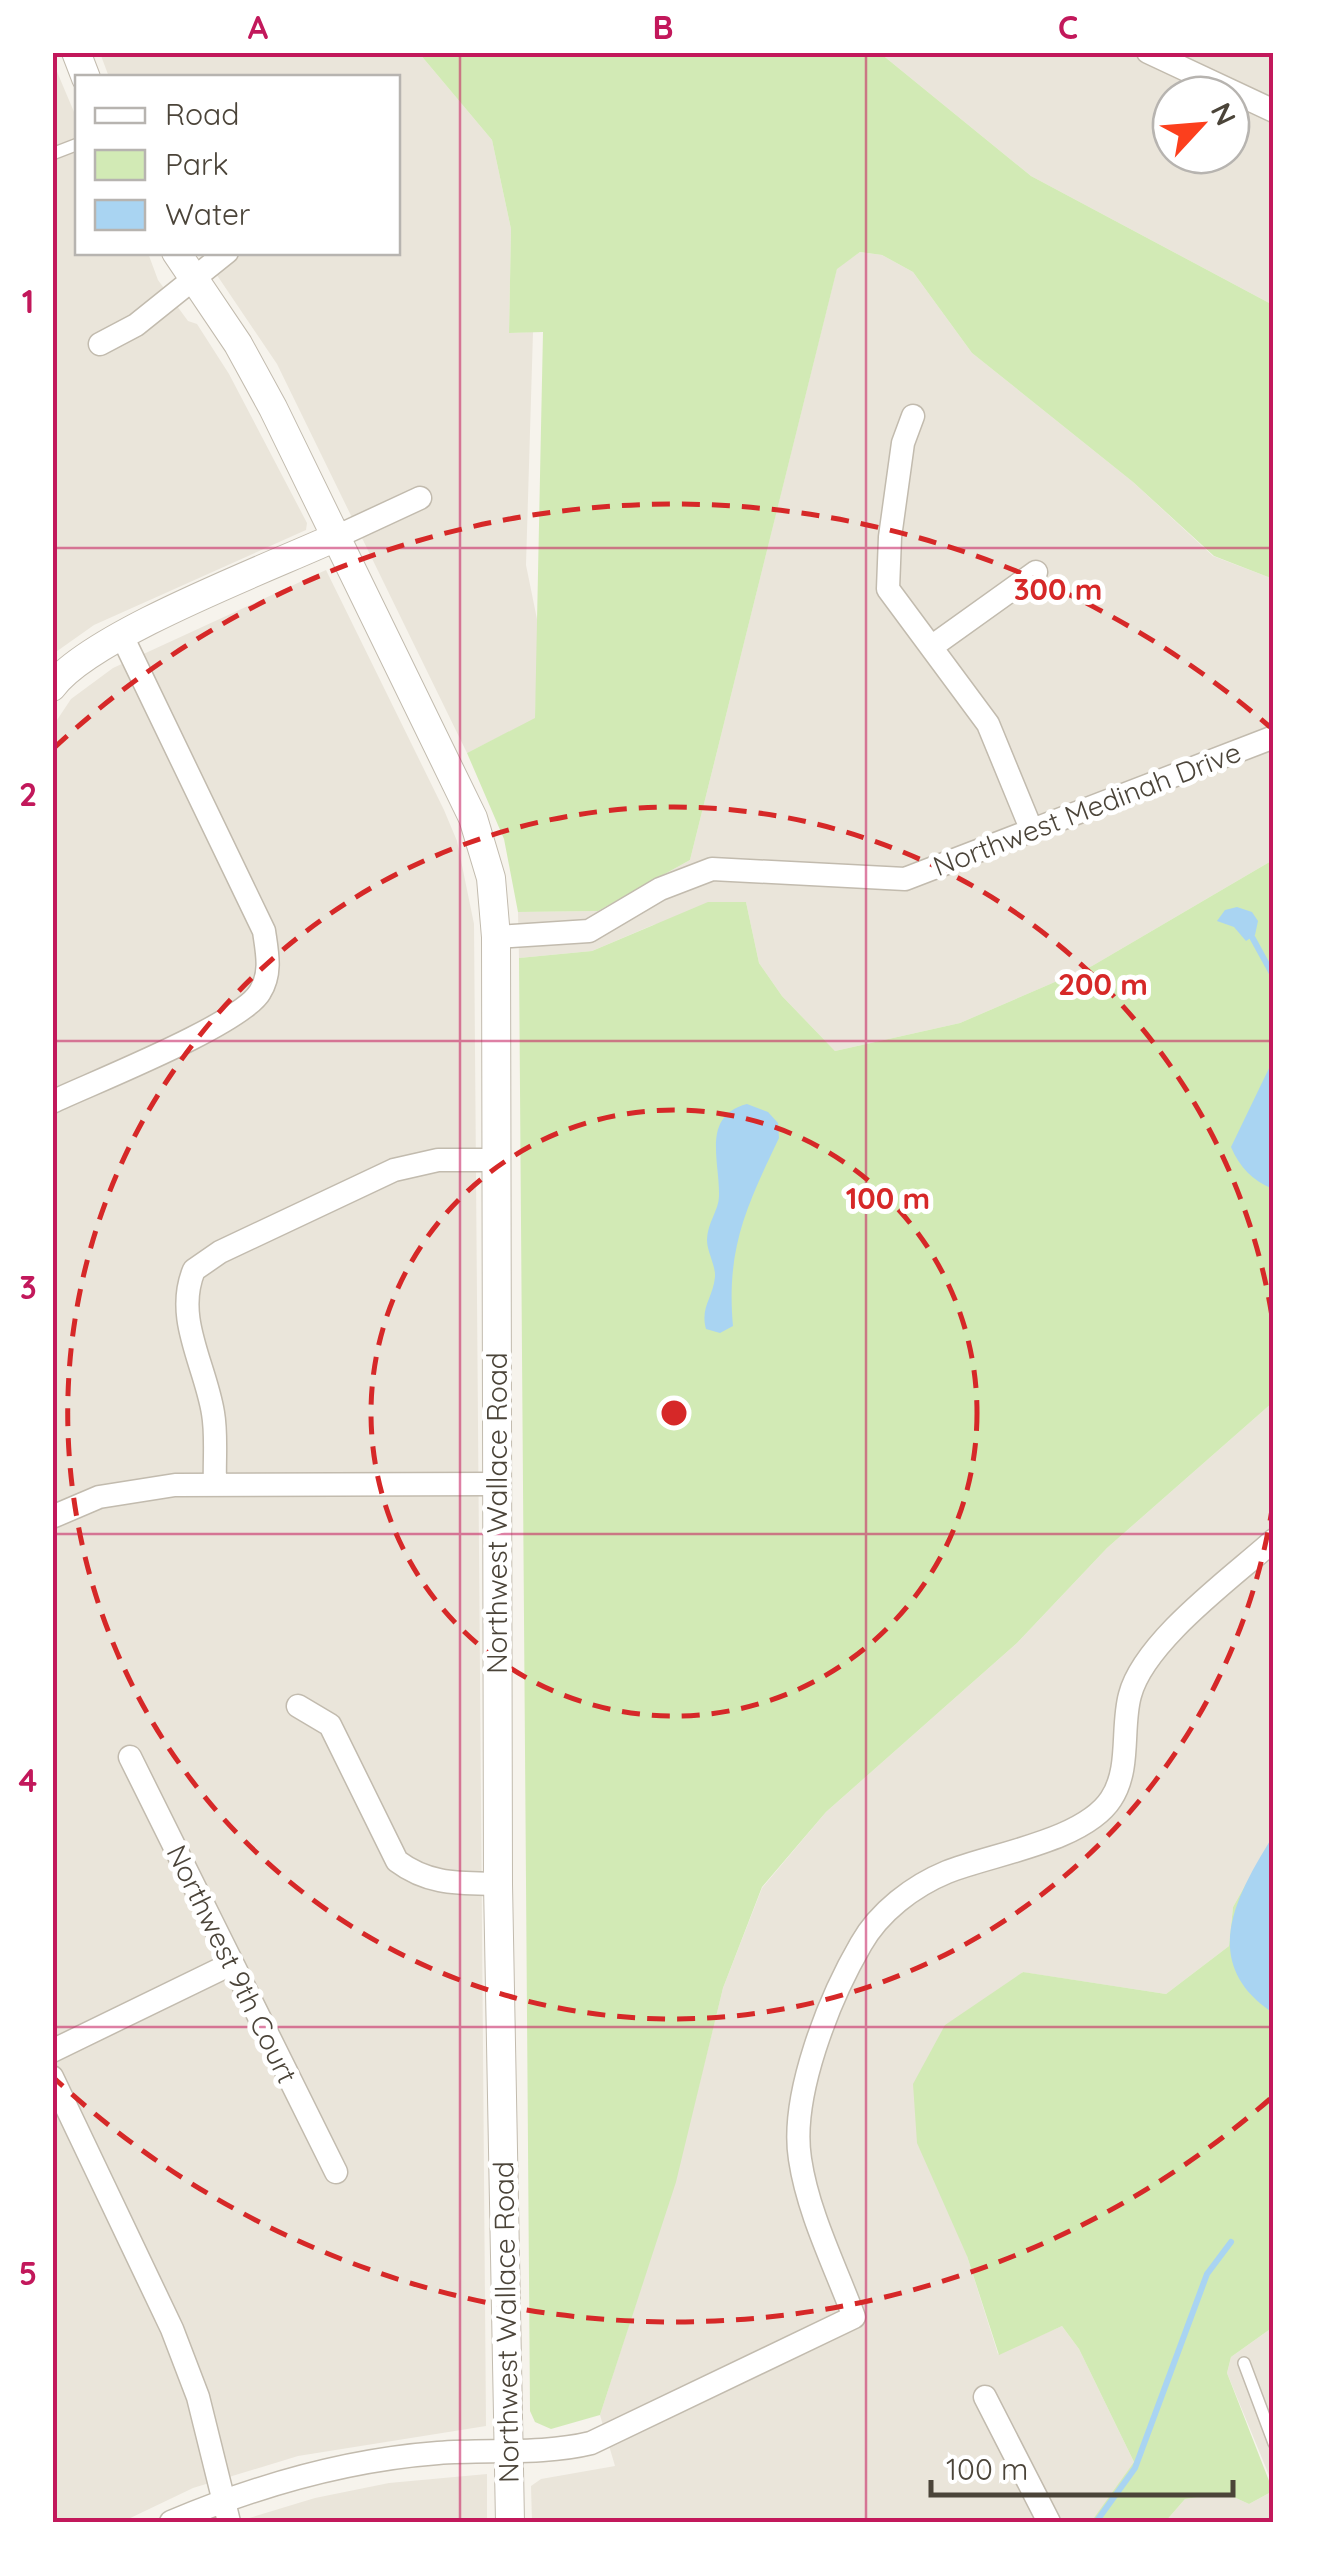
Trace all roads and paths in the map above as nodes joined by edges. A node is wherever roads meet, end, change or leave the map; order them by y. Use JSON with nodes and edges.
{"nodes":[{"id":1,"x":1148,"y":52,"type":"edge"},
{"id":2,"x":1274,"y":111,"type":"edge"},
{"id":3,"x":178,"y":255,"type":"edge"},
{"id":4,"x":224,"y":255,"type":"edge"},
{"id":5,"x":192,"y":278,"type":"junction"},
{"id":6,"x":100,"y":344,"type":"dead end"},
{"id":7,"x":914,"y":416,"type":"dead end"},
{"id":8,"x":420,"y":498,"type":"dead end"},
{"id":9,"x":336,"y":537,"type":"junction"},
{"id":10,"x":1036,"y":572,"type":"dead end"},
{"id":11,"x":122,"y":636,"type":"junction"},
{"id":12,"x":934,"y":644,"type":"junction"},
{"id":13,"x":52,"y":687,"type":"edge"},
{"id":14,"x":1274,"y":736,"type":"edge"},
{"id":15,"x":1032,"y":831,"type":"junction"},
{"id":16,"x":496,"y":938,"type":"junction"},
{"id":17,"x":52,"y":1102,"type":"edge"},
{"id":18,"x":497,"y":1160,"type":"junction"},
{"id":19,"x":215,"y":1484,"type":"junction"},
{"id":20,"x":496,"y":1484,"type":"junction"},
{"id":21,"x":52,"y":1517,"type":"edge"},
{"id":22,"x":1274,"y":1540,"type":"edge"},
{"id":23,"x":298,"y":1706,"type":"dead end"},
{"id":24,"x":130,"y":1757,"type":"dead end"},
{"id":25,"x":498,"y":1884,"type":"junction"},
{"id":26,"x":232,"y":1964,"type":"junction"},
{"id":27,"x":52,"y":2051,"type":"edge"},
{"id":28,"x":52,"y":2077,"type":"edge"},
{"id":29,"x":336,"y":2172,"type":"dead end"},
{"id":30,"x":1244,"y":2364,"type":"dead end"},
{"id":31,"x":985,"y":2398,"type":"dead end"},
{"id":32,"x":1274,"y":2443,"type":"edge"},
{"id":33,"x":509,"y":2448,"type":"junction"},
{"id":34,"x":226,"y":2512,"type":"edge"},
{"id":35,"x":171,"y":2522,"type":"edge"},
{"id":36,"x":510,"y":2522,"type":"edge"},
{"id":37,"x":1049,"y":2522,"type":"edge"}],
"edges":[{"from":1,"to":2,"type":"street"},
{"from":3,"to":5,"type":"street","name":"Northwest Wallace Road"},
{"from":4,"to":5,"type":"street"},
{"from":5,"to":6,"type":"street"},
{"from":5,"to":9,"type":"street","name":"Northwest Wallace Road"},
{"from":7,"to":12,"type":"street"},
{"from":8,"to":9,"type":"street"},
{"from":9,"to":11,"type":"street"},
{"from":9,"to":16,"type":"street","name":"Northwest Wallace Road"},
{"from":10,"to":12,"type":"street"},
{"from":11,"to":13,"type":"street"},
{"from":11,"to":17,"type":"street"},
{"from":12,"to":15,"type":"street"},
{"from":14,"to":15,"type":"street","name":"Northwest Medinah Drive"},
{"from":15,"to":16,"type":"street","name":"Northwest Medinah Drive"},
{"from":16,"to":18,"type":"street","name":"Northwest Wallace Road"},
{"from":18,"to":19,"type":"street"},
{"from":18,"to":20,"type":"street","name":"Northwest Wallace Road"},
{"from":19,"to":20,"type":"street"},
{"from":19,"to":21,"type":"street"},
{"from":20,"to":25,"type":"street","name":"Northwest Wallace Road"},
{"from":22,"to":33,"type":"street"},
{"from":23,"to":25,"type":"street"},
{"from":24,"to":26,"type":"street","name":"Northwest 9th Court"},
{"from":25,"to":33,"type":"street","name":"Northwest Wallace Road"},
{"from":26,"to":27,"type":"street"},
{"from":26,"to":29,"type":"street","name":"Northwest 9th Court"},
{"from":28,"to":34,"type":"street"},
{"from":30,"to":32,"type":"lane"},
{"from":31,"to":37,"type":"street"},
{"from":33,"to":34,"type":"street"},
{"from":33,"to":36,"type":"street","name":"Northwest Wallace Road"},
{"from":34,"to":35,"type":"street"}]}
